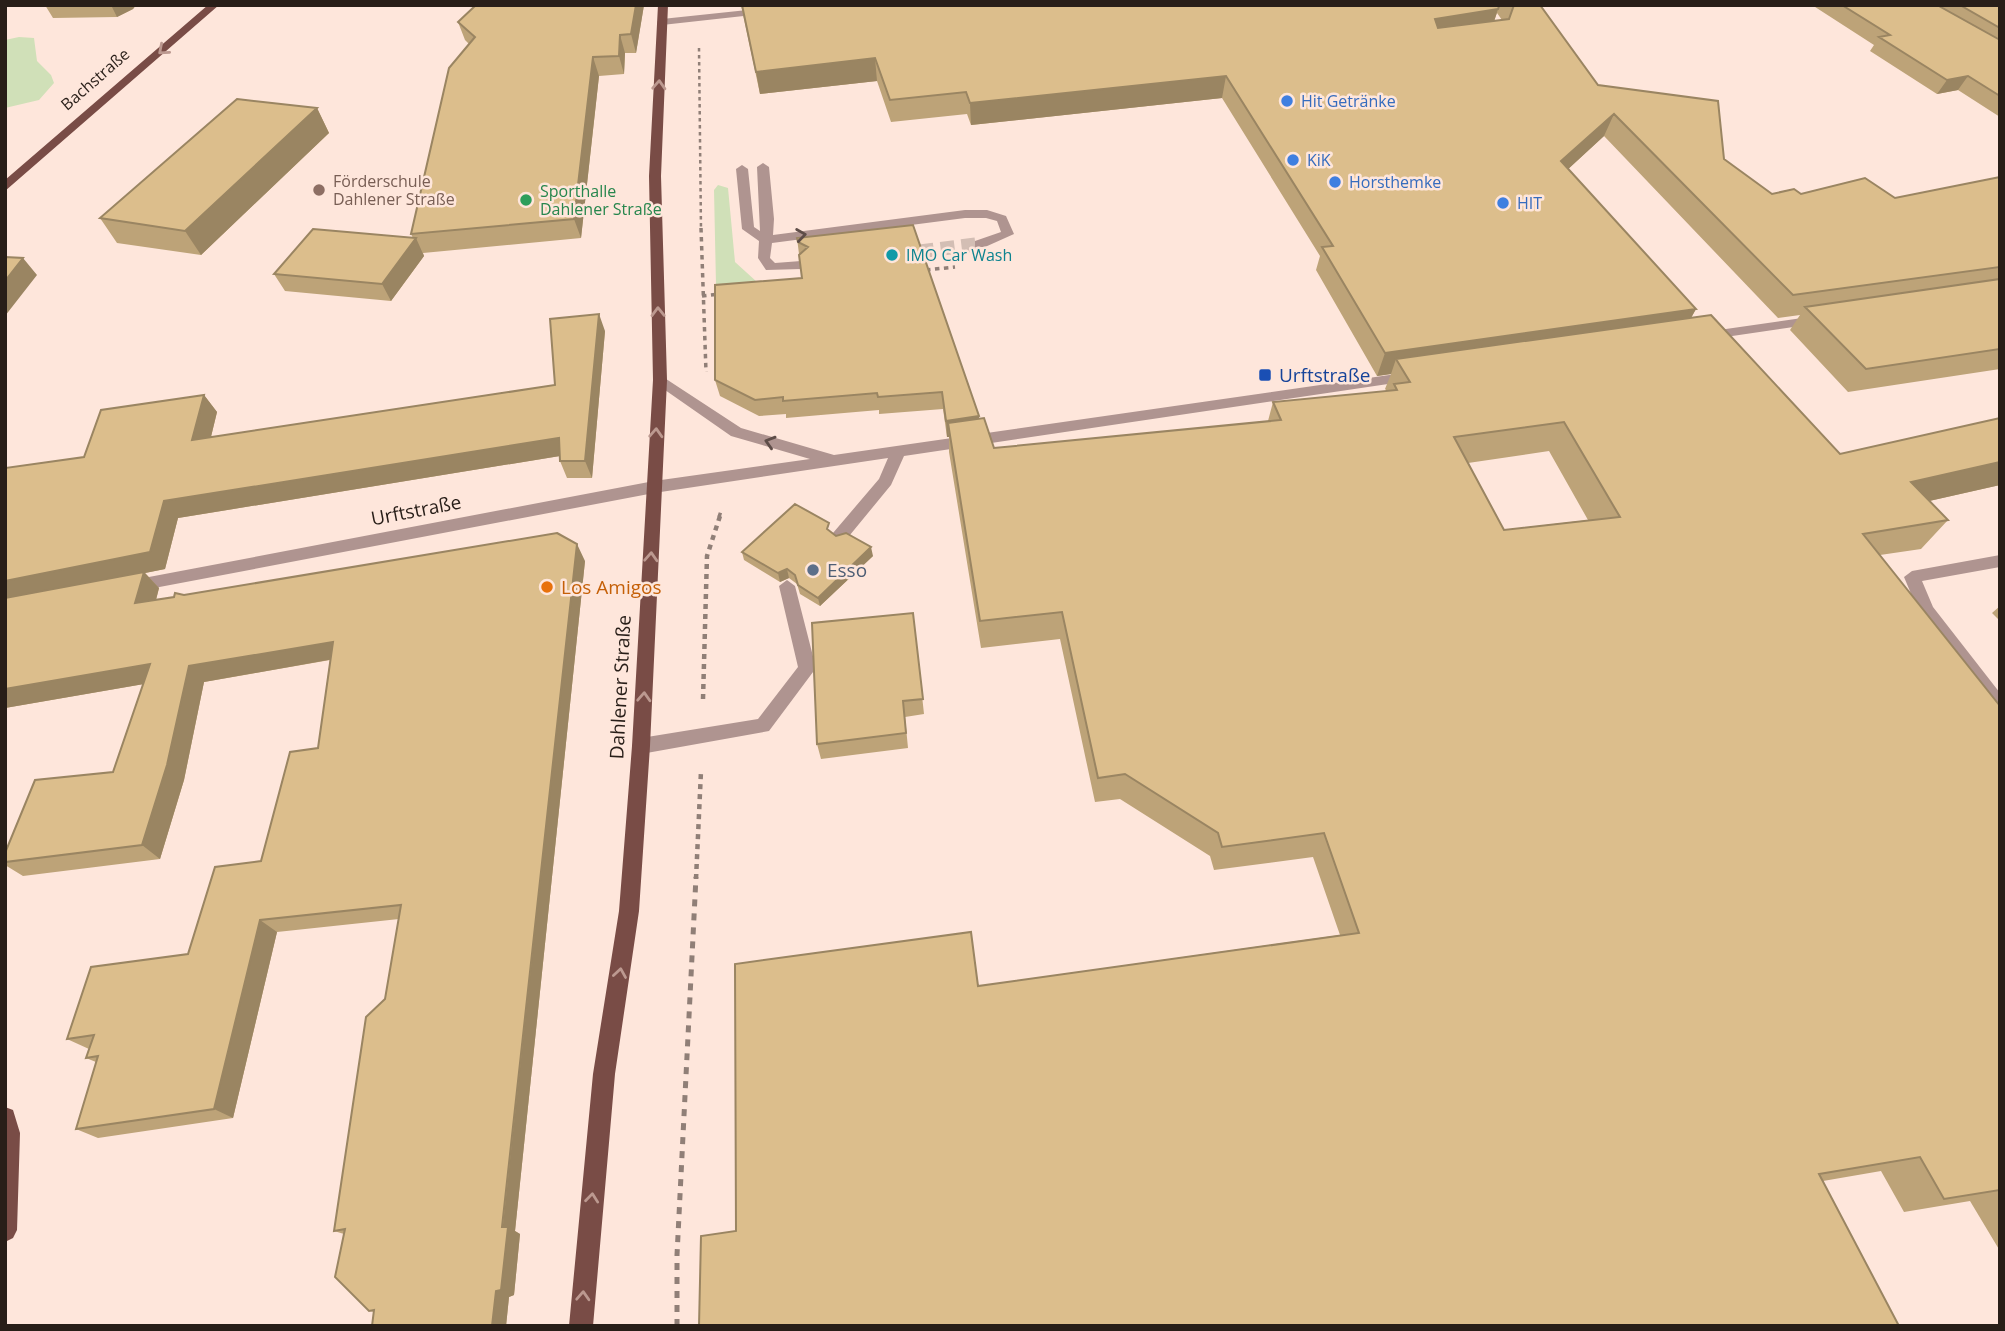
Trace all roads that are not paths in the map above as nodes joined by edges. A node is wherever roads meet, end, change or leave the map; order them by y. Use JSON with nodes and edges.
{"nodes":[{"id":1,"x":214,"y":5,"type":"edge"},
{"id":2,"x":663,"y":5,"type":"edge"},
{"id":3,"x":781,"y":10,"type":"edge"},
{"id":4,"x":662,"y":22,"type":"junction"},
{"id":5,"x":763,"y":167,"type":"dead end"},
{"id":6,"x":742,"y":169,"type":"dead end"},
{"id":7,"x":5,"y":187,"type":"edge"},
{"id":8,"x":766,"y":240,"type":"junction"},
{"id":9,"x":980,"y":244,"type":"tunnel mouth"},
{"id":10,"x":801,"y":265,"type":"edge"},
{"id":11,"x":1828,"y":318,"type":"edge"},
{"id":12,"x":1691,"y":339,"type":"edge"},
{"id":13,"x":1426,"y":375,"type":"edge"},
{"id":14,"x":660,"y":380,"type":"junction"},
{"id":15,"x":898,"y":452,"type":"junction"},
{"id":16,"x":836,"y":461,"type":"junction"},
{"id":17,"x":654,"y":487,"type":"junction"},
{"id":18,"x":839,"y":537,"type":"edge"},
{"id":19,"x":2000,"y":561,"type":"edge"},
{"id":20,"x":788,"y":586,"type":"edge"},
{"id":21,"x":118,"y":589,"type":"edge"},
{"id":22,"x":2000,"y":707,"type":"edge"},
{"id":23,"x":641,"y":746,"type":"junction"},
{"id":24,"x":5,"y":1118,"type":"edge"},
{"id":25,"x":5,"y":1230,"type":"edge"},
{"id":26,"x":582,"y":1326,"type":"edge"}],
"edges":[{"from":1,"to":7,"type":"main road","name":"Bachstraße","one_way":true},
{"from":2,"to":4,"type":"main road","name":"Dahlener Straße"},
{"from":3,"to":4,"type":"street"},
{"from":14,"to":4,"type":"main road","name":"Dahlener Straße","one_way":true},
{"from":5,"to":8,"type":"street"},
{"from":6,"to":8,"type":"street"},
{"from":8,"to":9,"type":"street","one_way":true},
{"from":8,"to":10,"type":"street"},
{"from":11,"to":12,"type":"street"},
{"from":13,"to":15,"type":"street","name":"Urftstraße"},
{"from":16,"to":14,"type":"street","name":"Urftstraße","one_way":true},
{"from":17,"to":14,"type":"main road","name":"Dahlener Straße","one_way":true},
{"from":15,"to":16,"type":"street","name":"Urftstraße"},
{"from":15,"to":18,"type":"street"},
{"from":16,"to":17,"type":"street","name":"Urftstraße"},
{"from":17,"to":21,"type":"street","name":"Urftstraße"},
{"from":23,"to":17,"type":"main road","name":"Dahlener Straße","one_way":true},
{"from":19,"to":22,"type":"street"},
{"from":20,"to":23,"type":"street"},
{"from":26,"to":23,"type":"main road","name":"Dahlener Straße","one_way":true},
{"from":24,"to":25,"type":"main road"}]}
